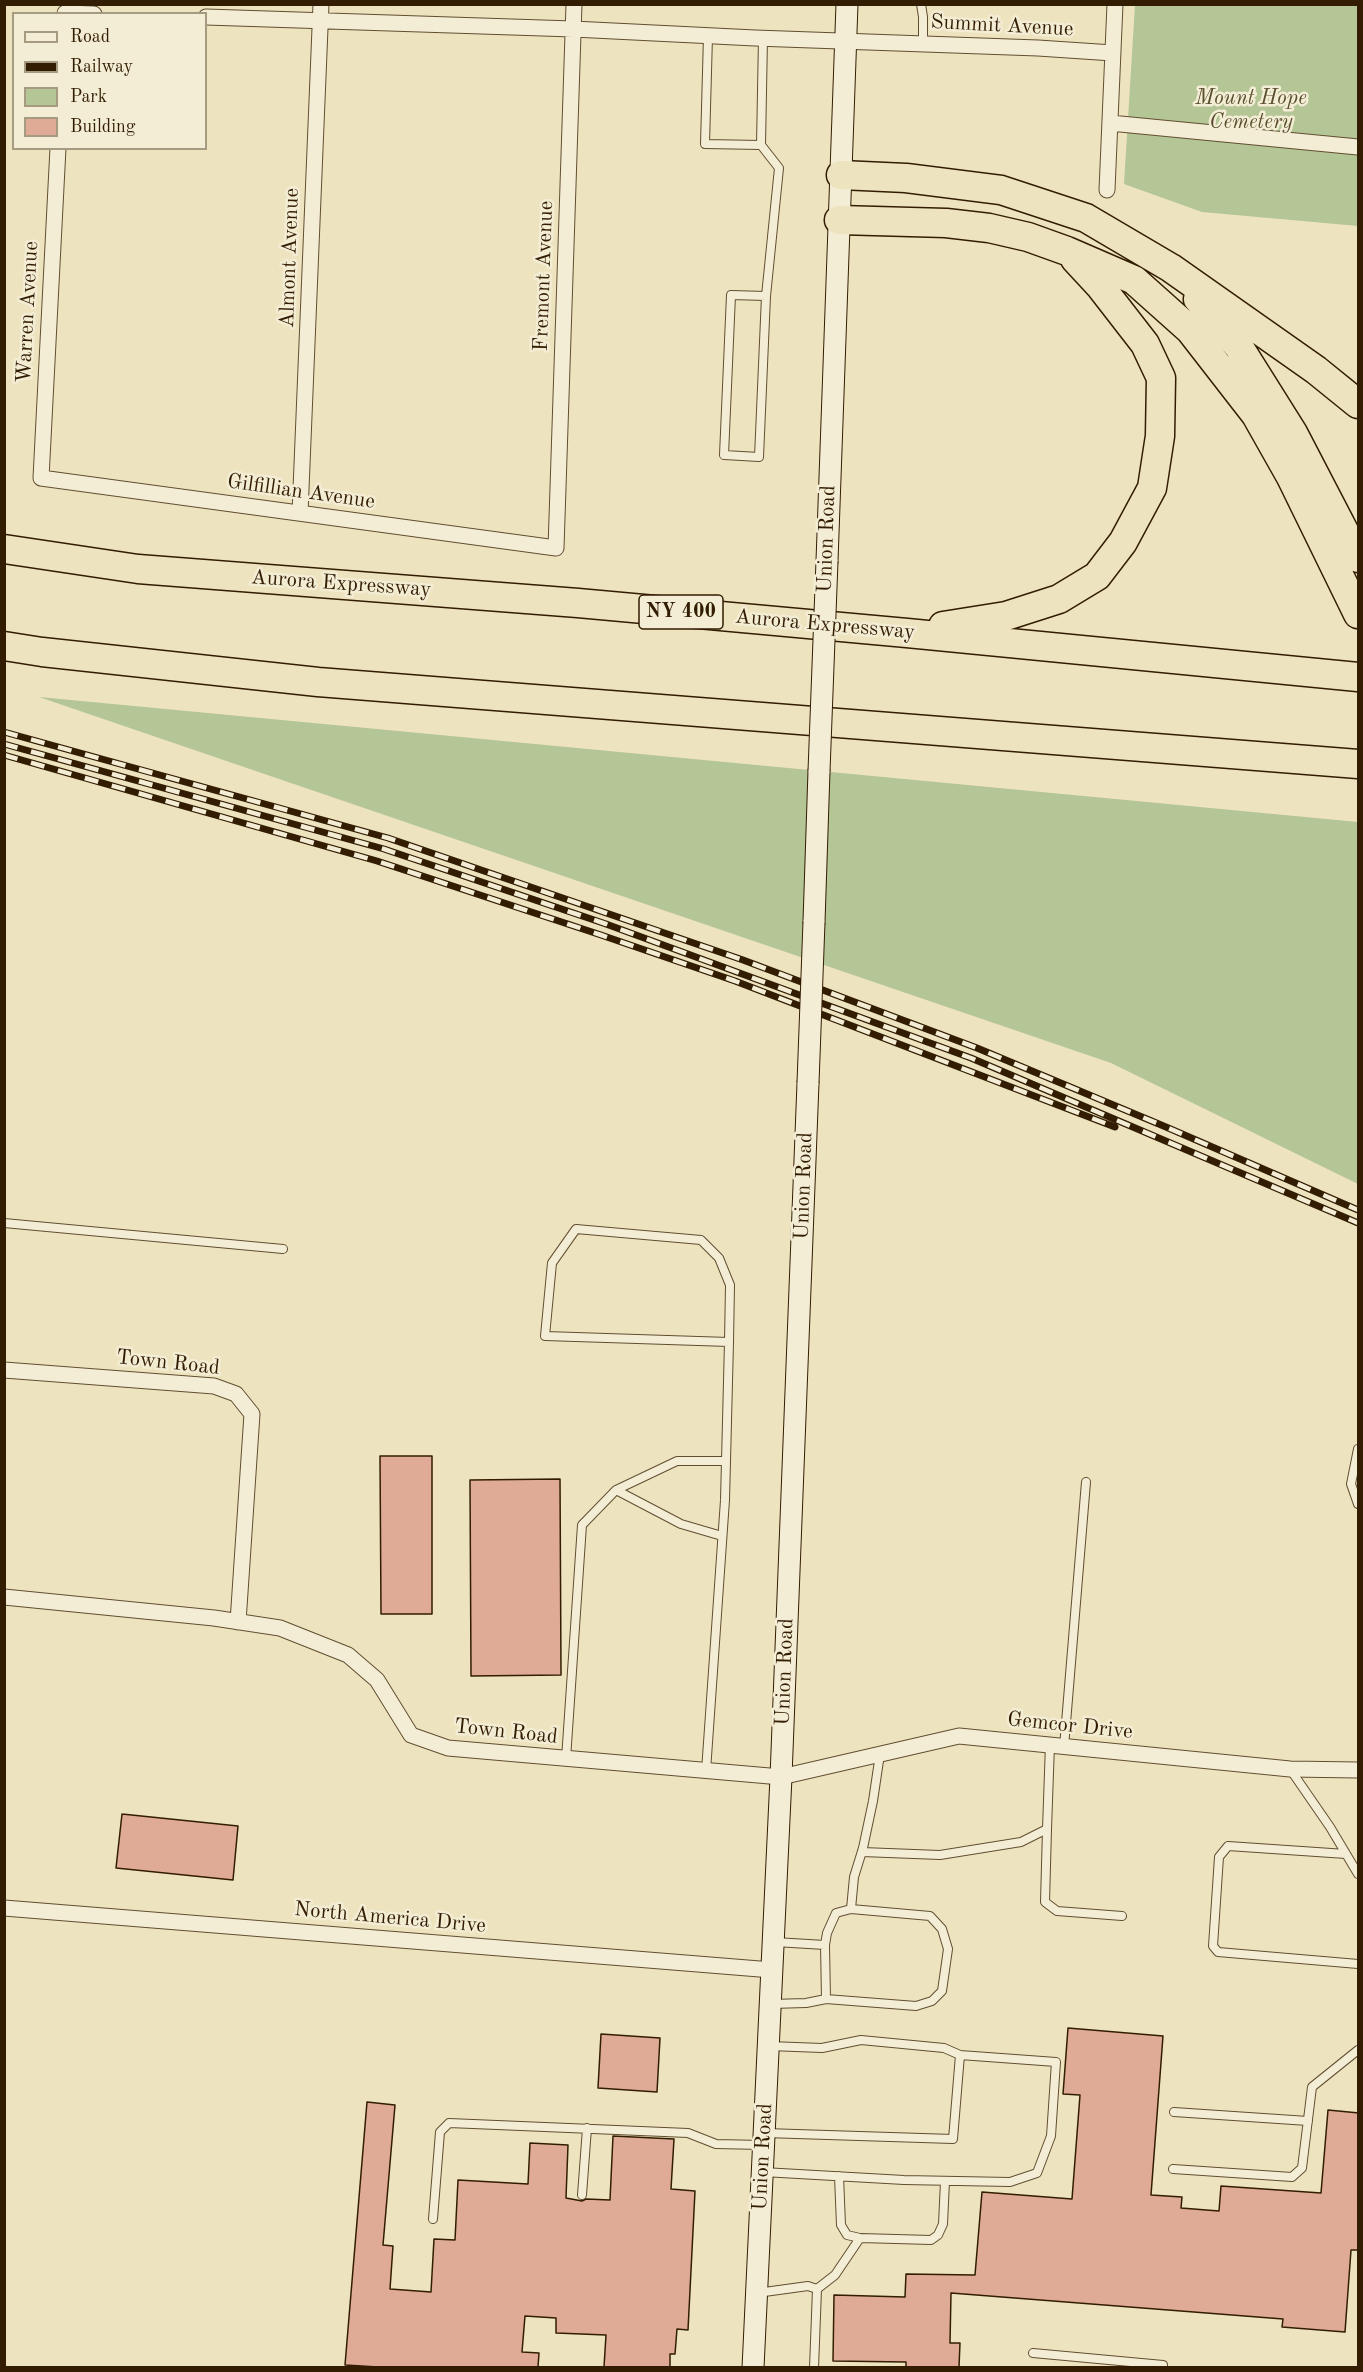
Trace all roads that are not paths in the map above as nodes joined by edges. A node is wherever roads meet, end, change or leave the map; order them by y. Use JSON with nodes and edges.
{"nodes":[{"id":1,"x":321,"y":4,"type":"edge"},
{"id":2,"x":574,"y":4,"type":"edge"},
{"id":3,"x":847,"y":4,"type":"edge"},
{"id":4,"x":921,"y":4,"type":"edge"},
{"id":5,"x":1115,"y":4,"type":"edge"},
{"id":6,"x":207,"y":17,"type":"edge"},
{"id":7,"x":321,"y":21,"type":"junction"},
{"id":8,"x":573,"y":29,"type":"junction"},
{"id":9,"x":708,"y":36,"type":"junction"},
{"id":10,"x":763,"y":38,"type":"junction"},
{"id":11,"x":845,"y":40,"type":"junction"},
{"id":12,"x":923,"y":43,"type":"junction"},
{"id":13,"x":1113,"y":53,"type":"junction"},
{"id":14,"x":1110,"y":123,"type":"junction"},
{"id":15,"x":761,"y":145,"type":"junction"},
{"id":16,"x":1359,"y":147,"type":"edge"},
{"id":17,"x":58,"y":150,"type":"edge"},
{"id":18,"x":841,"y":175,"type":"junction"},
{"id":19,"x":1107,"y":190,"type":"dead end"},
{"id":20,"x":839,"y":220,"type":"junction"},
{"id":21,"x":1067,"y":251,"type":"junction"},
{"id":22,"x":1171,"y":268,"type":"junction"},
{"id":23,"x":766,"y":296,"type":"junction"},
{"id":24,"x":1359,"y":404,"type":"edge"},
{"id":25,"x":40,"y":478,"type":"joint"},
{"id":26,"x":300,"y":513,"type":"junction"},
{"id":27,"x":556,"y":548,"type":"joint"},
{"id":28,"x":4,"y":549,"type":"edge"},
{"id":29,"x":1359,"y":558,"type":"edge"},
{"id":30,"x":1359,"y":614,"type":"edge"},
{"id":31,"x":907,"y":633,"type":"junction"},
{"id":32,"x":4,"y":646,"type":"edge"},
{"id":33,"x":1359,"y":677,"type":"edge"},
{"id":34,"x":1359,"y":764,"type":"edge"},
{"id":35,"x":4,"y":1223,"type":"edge"},
{"id":36,"x":283,"y":1249,"type":"dead end"},
{"id":37,"x":729,"y":1342,"type":"junction"},
{"id":38,"x":4,"y":1370,"type":"edge"},
{"id":39,"x":1359,"y":1449,"type":"edge"},
{"id":40,"x":726,"y":1461,"type":"junction"},
{"id":41,"x":1086,"y":1482,"type":"dead end"},
{"id":42,"x":616,"y":1490,"type":"junction"},
{"id":43,"x":1359,"y":1504,"type":"edge"},
{"id":44,"x":722,"y":1536,"type":"junction"},
{"id":45,"x":4,"y":1597,"type":"edge"},
{"id":46,"x":238,"y":1622,"type":"junction"},
{"id":47,"x":1057,"y":1745,"type":"junction"},
{"id":48,"x":880,"y":1754,"type":"junction"},
{"id":49,"x":566,"y":1759,"type":"junction"},
{"id":50,"x":1290,"y":1769,"type":"junction"},
{"id":51,"x":1359,"y":1770,"type":"edge"},
{"id":52,"x":706,"y":1771,"type":"junction"},
{"id":53,"x":781,"y":1777,"type":"junction"},
{"id":54,"x":1047,"y":1829,"type":"junction"},
{"id":55,"x":862,"y":1852,"type":"junction"},
{"id":56,"x":1346,"y":1854,"type":"junction"},
{"id":57,"x":1359,"y":1874,"type":"edge"},
{"id":58,"x":4,"y":1908,"type":"edge"},
{"id":59,"x":851,"y":1909,"type":"junction"},
{"id":60,"x":1122,"y":1916,"type":"dead end"},
{"id":61,"x":773,"y":1942,"type":"junction"},
{"id":62,"x":825,"y":1945,"type":"junction"},
{"id":63,"x":1359,"y":1964,"type":"edge"},
{"id":64,"x":772,"y":1970,"type":"junction"},
{"id":65,"x":826,"y":1999,"type":"junction"},
{"id":66,"x":770,"y":2004,"type":"junction"},
{"id":67,"x":768,"y":2046,"type":"junction"},
{"id":68,"x":1359,"y":2050,"type":"edge"},
{"id":69,"x":960,"y":2055,"type":"junction"},
{"id":70,"x":1174,"y":2112,"type":"dead end"},
{"id":71,"x":1308,"y":2121,"type":"junction"},
{"id":72,"x":587,"y":2128,"type":"junction"},
{"id":73,"x":764,"y":2139,"type":"junction"},
{"id":74,"x":1173,"y":2169,"type":"dead end"},
{"id":75,"x":762,"y":2172,"type":"junction"},
{"id":76,"x":839,"y":2176,"type":"junction"},
{"id":77,"x":945,"y":2181,"type":"junction"},
{"id":78,"x":582,"y":2195,"type":"dead end"},
{"id":79,"x":434,"y":2219,"type":"dead end"},
{"id":80,"x":860,"y":2238,"type":"junction"},
{"id":81,"x":818,"y":2289,"type":"junction"},
{"id":82,"x":756,"y":2293,"type":"junction"},
{"id":83,"x":1033,"y":2353,"type":"dead end"},
{"id":84,"x":753,"y":2367,"type":"edge"},
{"id":85,"x":814,"y":2367,"type":"edge"},
{"id":86,"x":1163,"y":2367,"type":"edge"}],
"edges":[{"from":1,"to":7,"type":"street","name":"Almont Avenue"},
{"from":2,"to":8,"type":"street","name":"Fremont Avenue"},
{"from":3,"to":11,"type":"main road","name":"Union Road"},
{"from":4,"to":12,"type":"lane"},
{"from":5,"to":13,"type":"street"},
{"from":6,"to":7,"type":"street","name":"Summit Avenue"},
{"from":7,"to":8,"type":"street","name":"Summit Avenue"},
{"from":7,"to":26,"type":"street","name":"Almont Avenue"},
{"from":8,"to":9,"type":"street","name":"Summit Avenue"},
{"from":8,"to":27,"type":"street","name":"Fremont Avenue"},
{"from":9,"to":10,"type":"street","name":"Summit Avenue"},
{"from":9,"to":15,"type":"lane"},
{"from":10,"to":11,"type":"street","name":"Summit Avenue"},
{"from":10,"to":15,"type":"lane"},
{"from":11,"to":12,"type":"street","name":"Summit Avenue"},
{"from":11,"to":18,"type":"main road","name":"Union Road"},
{"from":12,"to":13,"type":"street","name":"Summit Avenue"},
{"from":13,"to":14,"type":"street"},
{"from":14,"to":16,"type":"street"},
{"from":14,"to":19,"type":"street"},
{"from":15,"to":23,"type":"lane"},
{"from":17,"to":25,"type":"street","name":"Warren Avenue"},
{"from":18,"to":20,"type":"main road","name":"Union Road"},
{"from":18,"to":22,"type":"highway"},
{"from":20,"to":21,"type":"highway"},
{"from":20,"to":53,"type":"main road","name":"Union Road","bridge":true},
{"from":21,"to":30,"type":"highway"},
{"from":21,"to":31,"type":"highway"},
{"from":22,"to":24,"type":"highway"},
{"from":22,"to":29,"type":"highway"},
{"from":23,"to":23,"type":"lane"},
{"from":25,"to":26,"type":"street","name":"Gilfillian Avenue"},
{"from":26,"to":27,"type":"street","name":"Gilfillian Avenue"},
{"from":28,"to":31,"type":"highway","name":"Aurora Expressway","number":"NY 400"},
{"from":31,"to":33,"type":"highway","name":"Aurora Expressway","number":"NY 400"},
{"from":32,"to":34,"type":"highway"},
{"from":35,"to":36,"type":"lane"},
{"from":37,"to":37,"type":"lane"},
{"from":37,"to":40,"type":"lane"},
{"from":38,"to":46,"type":"street","name":"Town Road"},
{"from":39,"to":43,"type":"lane"},
{"from":40,"to":42,"type":"lane"},
{"from":40,"to":44,"type":"lane"},
{"from":41,"to":47,"type":"lane"},
{"from":42,"to":44,"type":"lane"},
{"from":42,"to":49,"type":"lane"},
{"from":44,"to":52,"type":"lane"},
{"from":45,"to":46,"type":"street","name":"Town Road"},
{"from":46,"to":49,"type":"street","name":"Town Road"},
{"from":47,"to":48,"type":"street","name":"Gemcor Drive"},
{"from":47,"to":50,"type":"street","name":"Gemcor Drive"},
{"from":47,"to":54,"type":"lane"},
{"from":48,"to":53,"type":"street","name":"Gemcor Drive"},
{"from":48,"to":55,"type":"lane"},
{"from":49,"to":52,"type":"street","name":"Town Road"},
{"from":50,"to":51,"type":"street","name":"Gemcor Drive"},
{"from":50,"to":56,"type":"lane"},
{"from":52,"to":53,"type":"street","name":"Town Road"},
{"from":53,"to":61,"type":"main road","name":"Union Road"},
{"from":54,"to":55,"type":"lane"},
{"from":54,"to":60,"type":"lane"},
{"from":55,"to":59,"type":"lane"},
{"from":56,"to":57,"type":"lane"},
{"from":56,"to":63,"type":"lane"},
{"from":58,"to":64,"type":"street","name":"North America Drive"},
{"from":59,"to":62,"type":"lane"},
{"from":59,"to":65,"type":"lane"},
{"from":61,"to":62,"type":"lane"},
{"from":61,"to":64,"type":"main road","name":"Union Road"},
{"from":62,"to":65,"type":"lane"},
{"from":64,"to":66,"type":"main road","name":"Union Road"},
{"from":65,"to":66,"type":"lane"},
{"from":66,"to":67,"type":"main road","name":"Union Road"},
{"from":67,"to":69,"type":"lane"},
{"from":67,"to":73,"type":"main road","name":"Union Road"},
{"from":68,"to":71,"type":"lane"},
{"from":69,"to":73,"type":"lane"},
{"from":69,"to":77,"type":"lane"},
{"from":70,"to":71,"type":"lane"},
{"from":71,"to":74,"type":"lane"},
{"from":72,"to":73,"type":"lane"},
{"from":72,"to":78,"type":"lane"},
{"from":72,"to":79,"type":"lane"},
{"from":73,"to":75,"type":"main road","name":"Union Road"},
{"from":75,"to":76,"type":"lane"},
{"from":75,"to":82,"type":"main road","name":"Union Road"},
{"from":76,"to":77,"type":"lane"},
{"from":76,"to":80,"type":"lane"},
{"from":77,"to":80,"type":"lane"},
{"from":80,"to":81,"type":"lane"},
{"from":81,"to":82,"type":"lane"},
{"from":81,"to":85,"type":"lane"},
{"from":82,"to":84,"type":"main road","name":"Union Road"},
{"from":83,"to":86,"type":"lane"}]}
